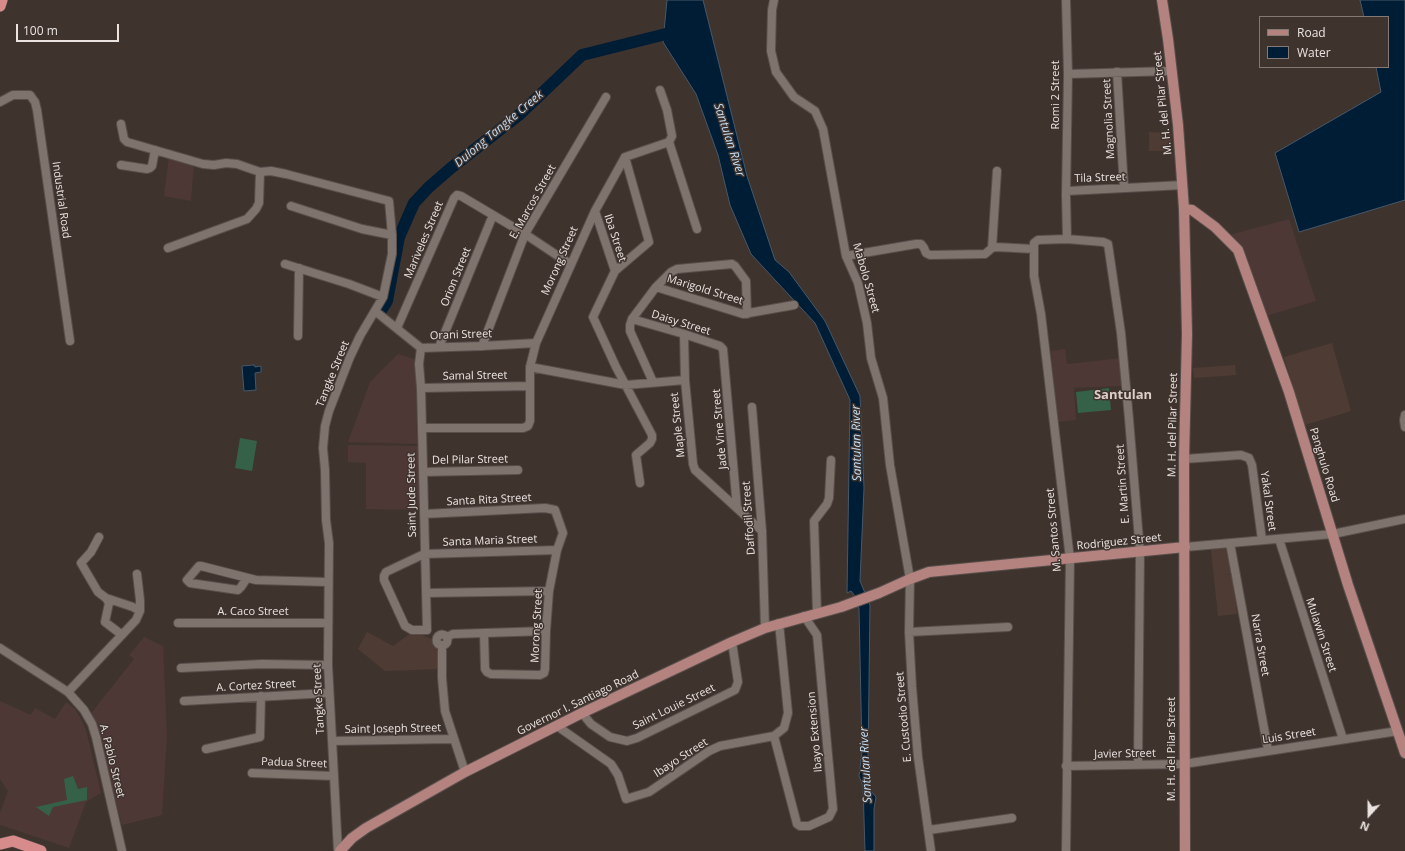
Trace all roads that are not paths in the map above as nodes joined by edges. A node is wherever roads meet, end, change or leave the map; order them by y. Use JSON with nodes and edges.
{"nodes":[{"id":1,"x":2,"y":0,"type":"edge"},
{"id":2,"x":774,"y":0,"type":"edge"},
{"id":3,"x":1066,"y":0,"type":"edge"},
{"id":4,"x":1162,"y":0,"type":"edge"},
{"id":5,"x":0,"y":6,"type":"edge"},
{"id":6,"x":1172,"y":71,"type":"junction"},
{"id":7,"x":1117,"y":72,"type":"junction"},
{"id":8,"x":1068,"y":74,"type":"junction"},
{"id":9,"x":660,"y":90,"type":"dead end"},
{"id":10,"x":606,"y":97,"type":"dead end"},
{"id":11,"x":0,"y":102,"type":"edge"},
{"id":12,"x":121,"y":124,"type":"dead end"},
{"id":13,"x":669,"y":142,"type":"junction"},
{"id":14,"x":155,"y":150,"type":"junction"},
{"id":15,"x":625,"y":157,"type":"junction"},
{"id":16,"x":121,"y":165,"type":"dead end"},
{"id":17,"x":997,"y":171,"type":"dead end"},
{"id":18,"x":260,"y":172,"type":"junction"},
{"id":19,"x":1183,"y":185,"type":"junction"},
{"id":20,"x":1124,"y":188,"type":"junction"},
{"id":21,"x":1067,"y":191,"type":"junction"},
{"id":22,"x":291,"y":206,"type":"dead end"},
{"id":23,"x":1184,"y":209,"type":"junction"},
{"id":24,"x":595,"y":211,"type":"junction"},
{"id":25,"x":493,"y":215,"type":"junction"},
{"id":26,"x":698,"y":229,"type":"dead end"},
{"id":27,"x":525,"y":234,"type":"junction"},
{"id":28,"x":392,"y":235,"type":"junction"},
{"id":29,"x":1067,"y":240,"type":"junction"},
{"id":30,"x":168,"y":248,"type":"dead end"},
{"id":31,"x":992,"y":248,"type":"junction"},
{"id":32,"x":1034,"y":249,"type":"junction"},
{"id":33,"x":846,"y":256,"type":"junction"},
{"id":34,"x":285,"y":264,"type":"dead end"},
{"id":35,"x":570,"y":264,"type":"junction"},
{"id":36,"x":299,"y":268,"type":"junction"},
{"id":37,"x":615,"y":271,"type":"junction"},
{"id":38,"x":656,"y":287,"type":"junction"},
{"id":39,"x":382,"y":297,"type":"junction"},
{"id":40,"x":794,"y":305,"type":"dead end"},
{"id":41,"x":375,"y":311,"type":"junction"},
{"id":42,"x":747,"y":314,"type":"junction"},
{"id":43,"x":632,"y":319,"type":"junction"},
{"id":44,"x":397,"y":328,"type":"junction"},
{"id":45,"x":684,"y":334,"type":"junction"},
{"id":46,"x":298,"y":336,"type":"dead end"},
{"id":47,"x":70,"y":340,"type":"dead end"},
{"id":48,"x":536,"y":343,"type":"junction"},
{"id":49,"x":482,"y":346,"type":"junction"},
{"id":50,"x":439,"y":347,"type":"junction"},
{"id":51,"x":421,"y":348,"type":"junction"},
{"id":52,"x":723,"y":349,"type":"joint"},
{"id":53,"x":530,"y":368,"type":"junction"},
{"id":54,"x":685,"y":380,"type":"junction"},
{"id":55,"x":653,"y":382,"type":"junction"},
{"id":56,"x":626,"y":385,"type":"junction"},
{"id":57,"x":530,"y":386,"type":"junction"},
{"id":58,"x":421,"y":388,"type":"junction"},
{"id":59,"x":752,"y":407,"type":"dead end"},
{"id":60,"x":1405,"y":415,"type":"edge"},
{"id":61,"x":1405,"y":427,"type":"edge"},
{"id":62,"x":422,"y":428,"type":"junction"},
{"id":63,"x":1184,"y":459,"type":"junction"},
{"id":64,"x":831,"y":460,"type":"dead end"},
{"id":65,"x":518,"y":470,"type":"dead end"},
{"id":66,"x":423,"y":472,"type":"junction"},
{"id":67,"x":640,"y":483,"type":"dead end"},
{"id":68,"x":737,"y":508,"type":"junction"},
{"id":69,"x":555,"y":510,"type":"joint"},
{"id":70,"x":424,"y":514,"type":"junction"},
{"id":71,"x":1405,"y":519,"type":"edge"},
{"id":72,"x":762,"y":531,"type":"junction"},
{"id":73,"x":1333,"y":534,"type":"junction"},
{"id":74,"x":98,"y":537,"type":"dead end"},
{"id":75,"x":1279,"y":539,"type":"junction"},
{"id":76,"x":1262,"y":540,"type":"junction"},
{"id":77,"x":1230,"y":543,"type":"junction"},
{"id":78,"x":1184,"y":547,"type":"junction"},
{"id":79,"x":557,"y":550,"type":"junction"},
{"id":80,"x":1140,"y":552,"type":"junction"},
{"id":81,"x":424,"y":554,"type":"junction"},
{"id":82,"x":1070,"y":559,"type":"junction"},
{"id":83,"x":137,"y":574,"type":"dead end"},
{"id":84,"x":247,"y":578,"type":"junction"},
{"id":85,"x":910,"y":579,"type":"junction"},
{"id":86,"x":327,"y":582,"type":"junction"},
{"id":87,"x":549,"y":591,"type":"junction"},
{"id":88,"x":426,"y":592,"type":"junction"},
{"id":89,"x":106,"y":598,"type":"junction"},
{"id":90,"x":841,"y":607,"type":"joint"},
{"id":91,"x":140,"y":611,"type":"junction"},
{"id":92,"x":817,"y":613,"type":"junction"},
{"id":93,"x":804,"y":616,"type":"junction"},
{"id":94,"x":178,"y":623,"type":"dead end"},
{"id":95,"x":327,"y":623,"type":"junction"},
{"id":96,"x":779,"y":623,"type":"junction"},
{"id":97,"x":1008,"y":627,"type":"dead end"},
{"id":98,"x":765,"y":628,"type":"junction"},
{"id":99,"x":427,"y":630,"type":"junction"},
{"id":100,"x":546,"y":631,"type":"junction"},
{"id":101,"x":909,"y":632,"type":"junction"},
{"id":102,"x":484,"y":633,"type":"junction"},
{"id":103,"x":122,"y":635,"type":"junction"},
{"id":104,"x":438,"y":637,"type":"junction"},
{"id":105,"x":447,"y":637,"type":"junction"},
{"id":106,"x":732,"y":642,"type":"junction"},
{"id":107,"x":442,"y":645,"type":"junction"},
{"id":108,"x":0,"y":648,"type":"edge"},
{"id":109,"x":328,"y":665,"type":"junction"},
{"id":110,"x":181,"y":668,"type":"dead end"},
{"id":111,"x":68,"y":692,"type":"junction"},
{"id":112,"x":329,"y":693,"type":"junction"},
{"id":113,"x":261,"y":696,"type":"junction"},
{"id":114,"x":184,"y":701,"type":"dead end"},
{"id":115,"x":582,"y":713,"type":"junction"},
{"id":116,"x":557,"y":726,"type":"junction"},
{"id":117,"x":1398,"y":730,"type":"junction"},
{"id":118,"x":774,"y":736,"type":"junction"},
{"id":119,"x":453,"y":739,"type":"junction"},
{"id":120,"x":1343,"y":739,"type":"junction"},
{"id":121,"x":332,"y":741,"type":"junction"},
{"id":122,"x":1404,"y":748,"type":"edge"},
{"id":123,"x":206,"y":749,"type":"dead end"},
{"id":124,"x":1268,"y":750,"type":"junction"},
{"id":125,"x":1138,"y":764,"type":"junction"},
{"id":126,"x":1184,"y":764,"type":"junction"},
{"id":127,"x":1066,"y":766,"type":"junction"},
{"id":128,"x":465,"y":772,"type":"junction"},
{"id":129,"x":252,"y":773,"type":"dead end"},
{"id":130,"x":334,"y":776,"type":"junction"},
{"id":131,"x":1012,"y":818,"type":"dead end"},
{"id":132,"x":929,"y":830,"type":"junction"},
{"id":133,"x":3,"y":846,"type":"edge"},
{"id":134,"x":41,"y":851,"type":"edge"},
{"id":135,"x":122,"y":851,"type":"edge"},
{"id":136,"x":339,"y":851,"type":"edge"},
{"id":137,"x":931,"y":851,"type":"edge"},
{"id":138,"x":1066,"y":851,"type":"edge"},
{"id":139,"x":1185,"y":851,"type":"edge"}],
"edges":[{"from":1,"to":5,"type":"highway"},
{"from":2,"to":33,"type":"street","name":"Mabolo Street"},
{"from":3,"to":8,"type":"street","name":"Romi 2 Street"},
{"from":4,"to":6,"type":"main road","name":"M. H. del Pilar Street"},
{"from":6,"to":7,"type":"street"},
{"from":6,"to":19,"type":"main road","name":"M. H. del Pilar Street"},
{"from":7,"to":8,"type":"street"},
{"from":7,"to":20,"type":"street","name":"Magnolia Street"},
{"from":8,"to":21,"type":"street","name":"Romi 2 Street"},
{"from":9,"to":13,"type":"street"},
{"from":10,"to":27,"type":"street","name":"E. Marcos Street"},
{"from":11,"to":47,"type":"street","name":"Industrial Road"},
{"from":12,"to":14,"type":"street","name":"Tangke Street"},
{"from":13,"to":15,"type":"street"},
{"from":13,"to":26,"type":"street"},
{"from":14,"to":16,"type":"street"},
{"from":14,"to":18,"type":"street","name":"Tangke Street"},
{"from":15,"to":24,"type":"street","name":"Morong Street"},
{"from":15,"to":37,"type":"street"},
{"from":17,"to":31,"type":"street"},
{"from":18,"to":28,"type":"street","name":"Tangke Street"},
{"from":18,"to":30,"type":"street"},
{"from":19,"to":20,"type":"street","name":"Tila Street"},
{"from":19,"to":23,"type":"main road","name":"M. H. del Pilar Street"},
{"from":20,"to":21,"type":"street","name":"Tila Street"},
{"from":21,"to":29,"type":"street","name":"Tila Street"},
{"from":22,"to":28,"type":"street"},
{"from":23,"to":63,"type":"main road","name":"M. H. del Pilar Street"},
{"from":23,"to":73,"type":"main road","name":"Panghulo Road"},
{"from":24,"to":35,"type":"street","name":"Morong Street"},
{"from":24,"to":37,"type":"street","name":"Iba Street"},
{"from":25,"to":27,"type":"street","name":"Mariveles Street"},
{"from":25,"to":44,"type":"street","name":"Mariveles Street"},
{"from":25,"to":50,"type":"street","name":"Orion Street"},
{"from":27,"to":35,"type":"street","name":"Mariveles Street"},
{"from":27,"to":49,"type":"street","name":"E. Marcos Street"},
{"from":28,"to":39,"type":"street","name":"Tangke Street"},
{"from":29,"to":32,"type":"street"},
{"from":29,"to":80,"type":"street","name":"E. Martin Street"},
{"from":31,"to":32,"type":"street"},
{"from":31,"to":33,"type":"street"},
{"from":32,"to":82,"type":"street","name":"M. Santos Street"},
{"from":33,"to":85,"type":"street","name":"Mabolo Street"},
{"from":34,"to":36,"type":"street"},
{"from":35,"to":48,"type":"street","name":"Morong Street"},
{"from":36,"to":39,"type":"street"},
{"from":36,"to":46,"type":"street"},
{"from":37,"to":56,"type":"street"},
{"from":38,"to":42,"type":"street","name":"Marigold Street"},
{"from":38,"to":42,"type":"street"},
{"from":38,"to":43,"type":"street"},
{"from":39,"to":41,"type":"street","name":"Tangke Street"},
{"from":40,"to":42,"type":"street","name":"Marigold Street"},
{"from":41,"to":44,"type":"street","name":"Orani Street"},
{"from":41,"to":86,"type":"street","name":"Tangke Street"},
{"from":43,"to":45,"type":"street","name":"Daisy Street"},
{"from":43,"to":55,"type":"street"},
{"from":44,"to":51,"type":"street","name":"Orani Street"},
{"from":45,"to":52,"type":"street","name":"Daisy Street"},
{"from":45,"to":54,"type":"street","name":"Maple Street"},
{"from":48,"to":49,"type":"street","name":"Orani Street"},
{"from":48,"to":53,"type":"street","name":"Morong Street"},
{"from":49,"to":50,"type":"street","name":"Orani Street"},
{"from":50,"to":51,"type":"street","name":"Orani Street"},
{"from":51,"to":58,"type":"street","name":"Saint Jude Street"},
{"from":52,"to":68,"type":"street","name":"Jade Vine Street"},
{"from":53,"to":56,"type":"street"},
{"from":53,"to":57,"type":"street","name":"Morong Street"},
{"from":54,"to":55,"type":"street"},
{"from":54,"to":68,"type":"street","name":"Maple Street"},
{"from":55,"to":56,"type":"street"},
{"from":56,"to":67,"type":"street"},
{"from":57,"to":58,"type":"street","name":"Samal Street"},
{"from":57,"to":62,"type":"street","name":"Morong Street"},
{"from":58,"to":62,"type":"street","name":"Saint Jude Street"},
{"from":59,"to":72,"type":"street","name":"Daffodil Street"},
{"from":60,"to":61,"type":"street"},
{"from":62,"to":66,"type":"street","name":"Saint Jude Street"},
{"from":63,"to":76,"type":"street","name":"Yakal Street"},
{"from":63,"to":78,"type":"main road","name":"M. H. del Pilar Street"},
{"from":64,"to":92,"type":"street"},
{"from":65,"to":66,"type":"street","name":"Del Pilar Street"},
{"from":66,"to":70,"type":"street","name":"Saint Jude Street"},
{"from":68,"to":72,"type":"street","name":"Maple Street"},
{"from":69,"to":70,"type":"street","name":"Santa Rita Street"},
{"from":69,"to":79,"type":"street","name":"Morong Street"},
{"from":70,"to":81,"type":"street","name":"Saint Jude Street"},
{"from":71,"to":73,"type":"street","name":"Rodriguez Street"},
{"from":72,"to":98,"type":"street","name":"Daffodil Street"},
{"from":73,"to":75,"type":"street","name":"Rodriguez Street"},
{"from":73,"to":117,"type":"main road","name":"Panghulo Road"},
{"from":74,"to":89,"type":"street"},
{"from":75,"to":76,"type":"street","name":"Rodriguez Street"},
{"from":75,"to":120,"type":"street","name":"Mulawin Street"},
{"from":76,"to":77,"type":"street","name":"Rodriguez Street"},
{"from":77,"to":78,"type":"street","name":"Rodriguez Street"},
{"from":77,"to":124,"type":"street","name":"Narra Street"},
{"from":78,"to":80,"type":"main road","name":"Rodriguez Street"},
{"from":78,"to":126,"type":"main road","name":"M. H. del Pilar Street"},
{"from":79,"to":81,"type":"street","name":"Santa Maria Street"},
{"from":79,"to":87,"type":"street","name":"Morong Street"},
{"from":80,"to":82,"type":"main road","name":"Rodriguez Street"},
{"from":80,"to":125,"type":"street","name":"E. Martin Street"},
{"from":81,"to":88,"type":"street","name":"Saint Jude Street"},
{"from":81,"to":99,"type":"street"},
{"from":82,"to":85,"type":"main road","name":"Rodriguez Street"},
{"from":82,"to":127,"type":"street","name":"M. Santos Street"},
{"from":83,"to":91,"type":"street"},
{"from":84,"to":84,"type":"street"},
{"from":84,"to":86,"type":"street"},
{"from":85,"to":90,"type":"main road","name":"Rodriguez Street"},
{"from":85,"to":101,"type":"street","name":"E. Custodio Street"},
{"from":86,"to":95,"type":"street","name":"Tangke Street"},
{"from":87,"to":88,"type":"street"},
{"from":87,"to":100,"type":"street","name":"Morong Street"},
{"from":88,"to":99,"type":"street","name":"Saint Jude Street"},
{"from":89,"to":91,"type":"street"},
{"from":89,"to":103,"type":"street"},
{"from":90,"to":92,"type":"main road","name":"Governor I. Santiago Road"},
{"from":91,"to":103,"type":"street"},
{"from":92,"to":93,"type":"main road","name":"Governor I. Santiago Road"},
{"from":93,"to":96,"type":"main road","name":"Governor I. Santiago Road"},
{"from":93,"to":118,"type":"street","name":"Ibayo Extension"},
{"from":94,"to":95,"type":"street","name":"A. Caco Street"},
{"from":95,"to":109,"type":"street","name":"Tangke Street"},
{"from":96,"to":98,"type":"main road","name":"Governor I. Santiago Road"},
{"from":96,"to":118,"type":"street"},
{"from":97,"to":101,"type":"street"},
{"from":98,"to":106,"type":"main road","name":"Governor I. Santiago Road"},
{"from":99,"to":104,"type":"street"},
{"from":100,"to":102,"type":"street"},
{"from":100,"to":102,"type":"street","name":"Morong Street"},
{"from":101,"to":132,"type":"street","name":"E. Custodio Street"},
{"from":102,"to":105,"type":"street"},
{"from":103,"to":111,"type":"street"},
{"from":104,"to":105,"type":"street"},
{"from":104,"to":107,"type":"street"},
{"from":105,"to":107,"type":"street"},
{"from":106,"to":115,"type":"main road","name":"Governor I. Santiago Road"},
{"from":106,"to":115,"type":"street","name":"Saint Louie Street"},
{"from":107,"to":119,"type":"street"},
{"from":108,"to":111,"type":"street","name":"A. Pablo Street"},
{"from":109,"to":110,"type":"street"},
{"from":109,"to":112,"type":"street","name":"Tangke Street"},
{"from":111,"to":135,"type":"street","name":"A. Pablo Street"},
{"from":112,"to":113,"type":"street","name":"A. Cortez Street"},
{"from":112,"to":121,"type":"street","name":"Tangke Street"},
{"from":113,"to":114,"type":"street","name":"A. Cortez Street"},
{"from":113,"to":123,"type":"street"},
{"from":115,"to":116,"type":"main road","name":"Governor I. Santiago Road"},
{"from":116,"to":118,"type":"street","name":"Ibayo Street"},
{"from":116,"to":128,"type":"main road","name":"Governor I. Santiago Road"},
{"from":117,"to":120,"type":"street","name":"Luis Street"},
{"from":117,"to":122,"type":"main road","name":"Panghulo Road"},
{"from":119,"to":121,"type":"street","name":"Saint Joseph Street"},
{"from":119,"to":128,"type":"street"},
{"from":120,"to":124,"type":"street","name":"Luis Street"},
{"from":121,"to":130,"type":"street","name":"Tangke Street"},
{"from":124,"to":126,"type":"street","name":"Luis Street"},
{"from":125,"to":126,"type":"street","name":"Javier Street"},
{"from":125,"to":127,"type":"street","name":"Javier Street"},
{"from":126,"to":139,"type":"main road","name":"M. H. del Pilar Street"},
{"from":127,"to":138,"type":"street","name":"M. Santos Street"},
{"from":128,"to":136,"type":"main road","name":"Governor I. Santiago Road"},
{"from":129,"to":130,"type":"street","name":"Padua Street"},
{"from":130,"to":136,"type":"street","name":"Tangke Street"},
{"from":131,"to":132,"type":"street"},
{"from":132,"to":137,"type":"street","name":"E. Custodio Street"},
{"from":133,"to":134,"type":"highway"}]}
